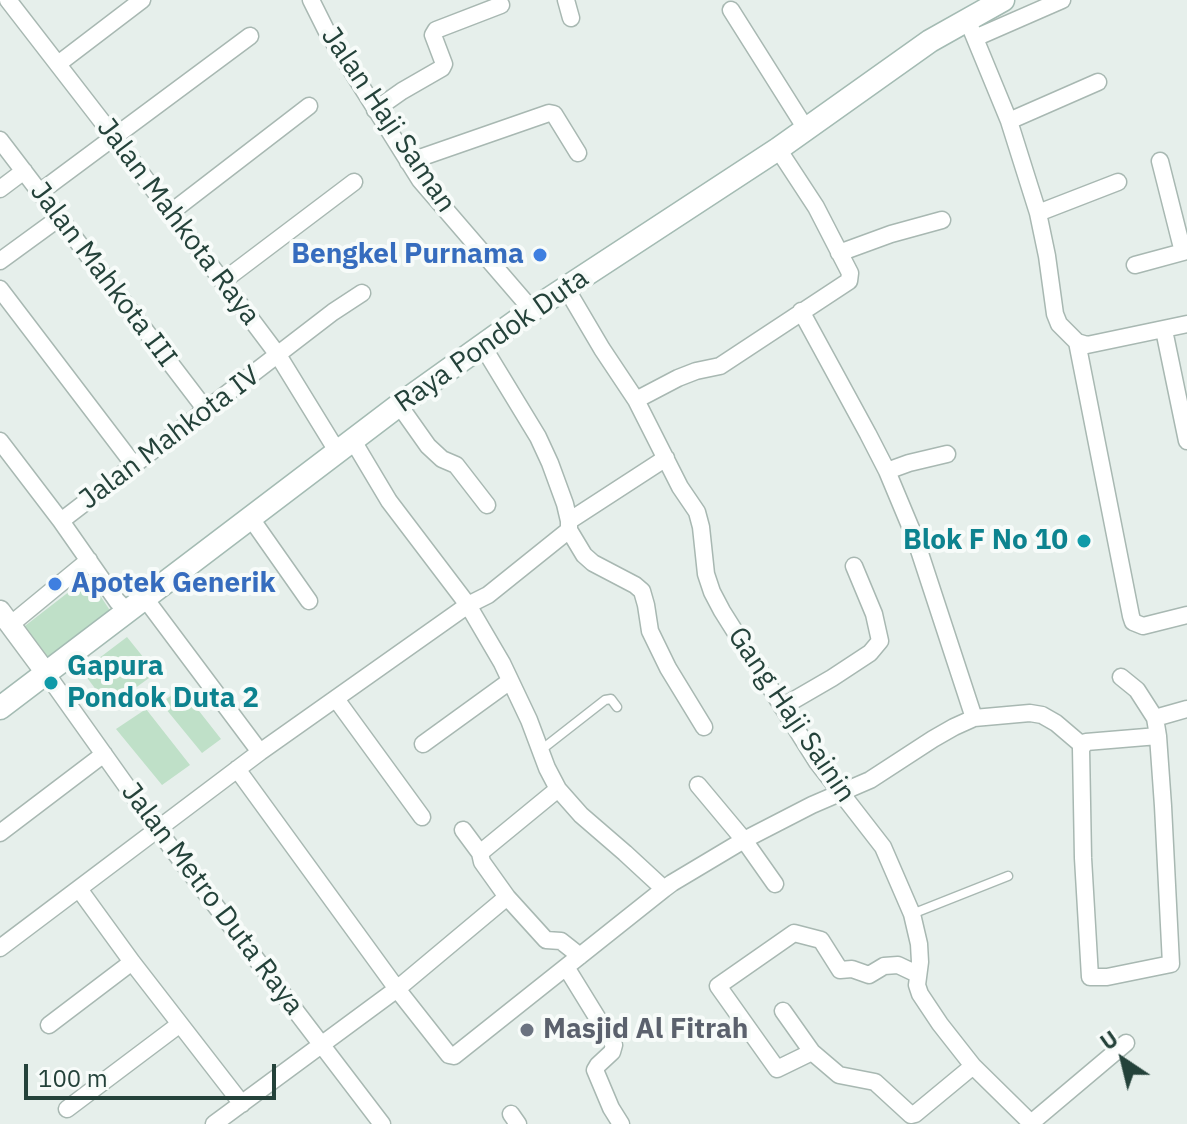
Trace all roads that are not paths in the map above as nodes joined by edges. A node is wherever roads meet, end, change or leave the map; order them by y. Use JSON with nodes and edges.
{"nodes":[{"id":1,"x":142,"y":0,"type":"edge"},
{"id":2,"x":311,"y":0,"type":"edge"},
{"id":3,"x":566,"y":0,"type":"edge"},
{"id":4,"x":1003,"y":0,"type":"edge"},
{"id":5,"x":1062,"y":0,"type":"edge"},
{"id":6,"x":11,"y":1,"type":"edge"},
{"id":7,"x":501,"y":5,"type":"dead end"},
{"id":8,"x":731,"y":10,"type":"dead end"},
{"id":9,"x":571,"y":18,"type":"dead end"},
{"id":10,"x":971,"y":28,"type":"junction"},
{"id":11,"x":250,"y":36,"type":"dead end"},
{"id":12,"x":58,"y":64,"type":"junction"},
{"id":13,"x":1098,"y":82,"type":"dead end"},
{"id":14,"x":309,"y":106,"type":"dead end"},
{"id":15,"x":375,"y":110,"type":"junction"},
{"id":16,"x":1009,"y":121,"type":"junction"},
{"id":17,"x":806,"y":129,"type":"junction"},
{"id":18,"x":114,"y":137,"type":"junction"},
{"id":19,"x":0,"y":140,"type":"edge"},
{"id":20,"x":778,"y":149,"type":"junction"},
{"id":21,"x":578,"y":153,"type":"dead end"},
{"id":22,"x":1160,"y":161,"type":"dead end"},
{"id":23,"x":408,"y":162,"type":"junction"},
{"id":24,"x":24,"y":171,"type":"junction"},
{"id":25,"x":354,"y":182,"type":"dead end"},
{"id":26,"x":1118,"y":182,"type":"dead end"},
{"id":27,"x":0,"y":189,"type":"edge"},
{"id":28,"x":40,"y":192,"type":"junction"},
{"id":29,"x":170,"y":213,"type":"junction"},
{"id":30,"x":1038,"y":213,"type":"junction"},
{"id":31,"x":59,"y":218,"type":"junction"},
{"id":32,"x":942,"y":220,"type":"dead end"},
{"id":33,"x":1185,"y":252,"type":"edge"},
{"id":34,"x":839,"y":253,"type":"junction"},
{"id":35,"x":0,"y":261,"type":"edge"},
{"id":36,"x":1135,"y":265,"type":"dead end"},
{"id":37,"x":223,"y":281,"type":"junction"},
{"id":38,"x":566,"y":288,"type":"junction"},
{"id":39,"x":0,"y":289,"type":"edge"},
{"id":40,"x":362,"y":293,"type":"dead end"},
{"id":41,"x":532,"y":310,"type":"junction"},
{"id":42,"x":801,"y":311,"type":"junction"},
{"id":43,"x":1187,"y":324,"type":"edge"},
{"id":44,"x":1164,"y":330,"type":"junction"},
{"id":45,"x":1069,"y":335,"type":"junction"},
{"id":46,"x":482,"y":345,"type":"junction"},
{"id":47,"x":278,"y":355,"type":"junction"},
{"id":48,"x":636,"y":400,"type":"junction"},
{"id":49,"x":399,"y":405,"type":"junction"},
{"id":50,"x":206,"y":410,"type":"junction"},
{"id":51,"x":0,"y":441,"type":"edge"},
{"id":52,"x":1187,"y":441,"type":"edge"},
{"id":53,"x":345,"y":445,"type":"junction"},
{"id":54,"x":947,"y":454,"type":"dead end"},
{"id":55,"x":666,"y":458,"type":"junction"},
{"id":56,"x":134,"y":465,"type":"junction"},
{"id":57,"x":887,"y":471,"type":"junction"},
{"id":58,"x":487,"y":505,"type":"dead end"},
{"id":59,"x":250,"y":517,"type":"junction"},
{"id":60,"x":61,"y":521,"type":"junction"},
{"id":61,"x":569,"y":526,"type":"junction"},
{"id":62,"x":89,"y":560,"type":"junction"},
{"id":63,"x":854,"y":566,"type":"dead end"},
{"id":64,"x":309,"y":601,"type":"dead end"},
{"id":65,"x":136,"y":604,"type":"junction"},
{"id":66,"x":468,"y":605,"type":"junction"},
{"id":67,"x":1187,"y":615,"type":"edge"},
{"id":68,"x":5,"y":618,"type":"edge"},
{"id":69,"x":46,"y":673,"type":"junction"},
{"id":70,"x":1121,"y":677,"type":"dead end"},
{"id":71,"x":510,"y":681,"type":"junction"},
{"id":72,"x":336,"y":699,"type":"junction"},
{"id":73,"x":617,"y":707,"type":"dead end"},
{"id":74,"x":782,"y":707,"type":"junction"},
{"id":75,"x":0,"y":708,"type":"edge"},
{"id":76,"x":1187,"y":709,"type":"edge"},
{"id":77,"x":974,"y":718,"type":"junction"},
{"id":78,"x":1155,"y":718,"type":"junction"},
{"id":79,"x":704,"y":727,"type":"dead end"},
{"id":80,"x":1158,"y":736,"type":"junction"},
{"id":81,"x":423,"y":744,"type":"dead end"},
{"id":82,"x":1083,"y":746,"type":"junction"},
{"id":83,"x":540,"y":750,"type":"junction"},
{"id":84,"x":260,"y":752,"type":"junction"},
{"id":85,"x":104,"y":754,"type":"junction"},
{"id":86,"x":237,"y":769,"type":"junction"},
{"id":87,"x":698,"y":785,"type":"dead end"},
{"id":88,"x":558,"y":789,"type":"junction"},
{"id":89,"x":842,"y":794,"type":"junction"},
{"id":90,"x":422,"y":817,"type":"dead end"},
{"id":91,"x":157,"y":829,"type":"junction"},
{"id":92,"x":463,"y":830,"type":"dead end"},
{"id":93,"x":0,"y":833,"type":"edge"},
{"id":94,"x":744,"y":840,"type":"junction"},
{"id":95,"x":480,"y":853,"type":"junction"},
{"id":96,"x":1008,"y":876,"type":"dead end"},
{"id":97,"x":775,"y":884,"type":"dead end"},
{"id":98,"x":79,"y":889,"type":"junction"},
{"id":99,"x":664,"y":889,"type":"junction"},
{"id":100,"x":507,"y":897,"type":"junction"},
{"id":101,"x":912,"y":914,"type":"junction"},
{"id":102,"x":0,"y":948,"type":"edge"},
{"id":103,"x":580,"y":956,"type":"junction"},
{"id":104,"x":132,"y":962,"type":"junction"},
{"id":105,"x":566,"y":967,"type":"junction"},
{"id":106,"x":917,"y":974,"type":"junction"},
{"id":107,"x":397,"y":989,"type":"junction"},
{"id":108,"x":783,"y":1011,"type":"dead end"},
{"id":109,"x":180,"y":1024,"type":"junction"},
{"id":110,"x":49,"y":1025,"type":"dead end"},
{"id":111,"x":1126,"y":1043,"type":"dead end"},
{"id":112,"x":322,"y":1046,"type":"junction"},
{"id":113,"x":812,"y":1052,"type":"junction"},
{"id":114,"x":973,"y":1066,"type":"junction"},
{"id":115,"x":242,"y":1104,"type":"junction"},
{"id":116,"x":67,"y":1109,"type":"dead end"},
{"id":117,"x":375,"y":1122,"type":"edge"},
{"id":118,"x":214,"y":1124,"type":"edge"},
{"id":119,"x":621,"y":1124,"type":"edge"},
{"id":120,"x":1032,"y":1124,"type":"edge"}],
"edges":[{"from":1,"to":12,"type":"street"},
{"from":2,"to":15,"type":"street","name":"Jalan Haji Saman"},
{"from":3,"to":9,"type":"street"},
{"from":4,"to":10,"type":"main road","name":"Raya Pondok Duta"},
{"from":5,"to":10,"type":"street"},
{"from":6,"to":12,"type":"street","name":"Jalan Mahkota Raya"},
{"from":7,"to":15,"type":"street"},
{"from":8,"to":17,"type":"street"},
{"from":10,"to":16,"type":"street"},
{"from":10,"to":17,"type":"main road","name":"Raya Pondok Duta"},
{"from":11,"to":18,"type":"street"},
{"from":12,"to":18,"type":"street","name":"Jalan Mahkota Raya"},
{"from":13,"to":16,"type":"street"},
{"from":14,"to":29,"type":"street"},
{"from":15,"to":23,"type":"street","name":"Jalan Haji Saman"},
{"from":16,"to":30,"type":"street"},
{"from":17,"to":20,"type":"main road","name":"Raya Pondok Duta"},
{"from":18,"to":28,"type":"street"},
{"from":18,"to":29,"type":"street","name":"Jalan Mahkota Raya"},
{"from":19,"to":24,"type":"street","name":"Jalan Mahkota III"},
{"from":20,"to":34,"type":"street"},
{"from":20,"to":38,"type":"main road","name":"Raya Pondok Duta"},
{"from":21,"to":23,"type":"street"},
{"from":22,"to":33,"type":"street"},
{"from":23,"to":41,"type":"street","name":"Jalan Haji Saman"},
{"from":24,"to":27,"type":"street"},
{"from":24,"to":28,"type":"street","name":"Jalan Mahkota III"},
{"from":25,"to":37,"type":"street"},
{"from":26,"to":30,"type":"street"},
{"from":28,"to":31,"type":"street","name":"Jalan Mahkota III"},
{"from":29,"to":37,"type":"street","name":"Jalan Mahkota Raya"},
{"from":30,"to":45,"type":"street"},
{"from":31,"to":35,"type":"street"},
{"from":31,"to":50,"type":"street","name":"Jalan Mahkota III"},
{"from":32,"to":34,"type":"street"},
{"from":33,"to":36,"type":"street"},
{"from":34,"to":42,"type":"street"},
{"from":37,"to":47,"type":"street","name":"Jalan Mahkota Raya"},
{"from":38,"to":41,"type":"main road","name":"Raya Pondok Duta"},
{"from":38,"to":48,"type":"street","name":"Gang Haji Sainin"},
{"from":39,"to":56,"type":"street"},
{"from":40,"to":47,"type":"street","name":"Jalan Mahkota IV"},
{"from":41,"to":46,"type":"main road","name":"Raya Pondok Duta"},
{"from":42,"to":48,"type":"street"},
{"from":42,"to":57,"type":"street"},
{"from":43,"to":44,"type":"street"},
{"from":44,"to":45,"type":"street"},
{"from":44,"to":52,"type":"street"},
{"from":45,"to":67,"type":"street"},
{"from":46,"to":49,"type":"main road","name":"Raya Pondok Duta"},
{"from":46,"to":61,"type":"street"},
{"from":47,"to":50,"type":"street","name":"Jalan Mahkota IV"},
{"from":47,"to":53,"type":"street","name":"Jalan Mahkota Raya"},
{"from":48,"to":55,"type":"street","name":"Gang Haji Sainin"},
{"from":49,"to":53,"type":"main road","name":"Raya Pondok Duta"},
{"from":49,"to":58,"type":"street"},
{"from":50,"to":56,"type":"street","name":"Jalan Mahkota IV"},
{"from":51,"to":60,"type":"street"},
{"from":53,"to":59,"type":"main road","name":"Raya Pondok Duta"},
{"from":53,"to":66,"type":"street","name":"Jalan Mahkota Raya"},
{"from":54,"to":57,"type":"street"},
{"from":55,"to":61,"type":"street"},
{"from":55,"to":74,"type":"street","name":"Gang Haji Sainin"},
{"from":56,"to":60,"type":"street","name":"Jalan Mahkota IV"},
{"from":57,"to":77,"type":"street"},
{"from":59,"to":64,"type":"street"},
{"from":59,"to":65,"type":"main road","name":"Raya Pondok Duta"},
{"from":60,"to":62,"type":"street"},
{"from":61,"to":66,"type":"street"},
{"from":61,"to":79,"type":"street"},
{"from":62,"to":65,"type":"street"},
{"from":62,"to":68,"type":"street"},
{"from":63,"to":74,"type":"street"},
{"from":65,"to":69,"type":"main road","name":"Raya Pondok Duta"},
{"from":65,"to":84,"type":"street"},
{"from":66,"to":71,"type":"street","name":"Jalan Mahkota Raya"},
{"from":66,"to":72,"type":"street"},
{"from":68,"to":69,"type":"street"},
{"from":69,"to":75,"type":"main road","name":"Raya Pondok Duta"},
{"from":69,"to":85,"type":"street","name":"Jalan Metro Duta Raya"},
{"from":70,"to":78,"type":"street"},
{"from":71,"to":81,"type":"street"},
{"from":71,"to":83,"type":"street","name":"Jalan Mahkota Raya"},
{"from":72,"to":84,"type":"street"},
{"from":72,"to":90,"type":"street"},
{"from":73,"to":83,"type":"lane"},
{"from":74,"to":89,"type":"street","name":"Gang Haji Sainin"},
{"from":76,"to":78,"type":"street"},
{"from":77,"to":82,"type":"street"},
{"from":77,"to":89,"type":"street"},
{"from":78,"to":80,"type":"street"},
{"from":80,"to":82,"type":"street"},
{"from":80,"to":82,"type":"street"},
{"from":83,"to":88,"type":"street","name":"Jalan Mahkota Raya"},
{"from":84,"to":86,"type":"street"},
{"from":85,"to":91,"type":"street","name":"Jalan Metro Duta Raya"},
{"from":85,"to":93,"type":"street"},
{"from":86,"to":91,"type":"street"},
{"from":86,"to":107,"type":"street"},
{"from":87,"to":94,"type":"street"},
{"from":88,"to":95,"type":"street"},
{"from":88,"to":99,"type":"street","name":"Jalan Mahkota Raya"},
{"from":89,"to":94,"type":"street"},
{"from":89,"to":101,"type":"street","name":"Gang Haji Sainin"},
{"from":91,"to":98,"type":"street"},
{"from":91,"to":112,"type":"street","name":"Jalan Metro Duta Raya"},
{"from":92,"to":95,"type":"street"},
{"from":94,"to":97,"type":"street"},
{"from":94,"to":99,"type":"street"},
{"from":95,"to":100,"type":"street"},
{"from":96,"to":101,"type":"lane"},
{"from":98,"to":102,"type":"street"},
{"from":98,"to":104,"type":"street"},
{"from":99,"to":103,"type":"street"},
{"from":100,"to":103,"type":"street"},
{"from":100,"to":107,"type":"street"},
{"from":101,"to":106,"type":"street","name":"Gang Haji Sainin"},
{"from":103,"to":105,"type":"street"},
{"from":104,"to":109,"type":"street"},
{"from":104,"to":110,"type":"street"},
{"from":105,"to":107,"type":"street"},
{"from":105,"to":119,"type":"street"},
{"from":106,"to":113,"type":"street"},
{"from":106,"to":114,"type":"street","name":"Gang Haji Sainin"},
{"from":107,"to":112,"type":"street"},
{"from":108,"to":113,"type":"street"},
{"from":109,"to":115,"type":"street"},
{"from":109,"to":116,"type":"street"},
{"from":111,"to":120,"type":"street"},
{"from":112,"to":115,"type":"street"},
{"from":112,"to":117,"type":"street","name":"Jalan Metro Duta Raya"},
{"from":113,"to":114,"type":"street"},
{"from":114,"to":120,"type":"street","name":"Gang Haji Sainin"},
{"from":115,"to":118,"type":"street"}]}
